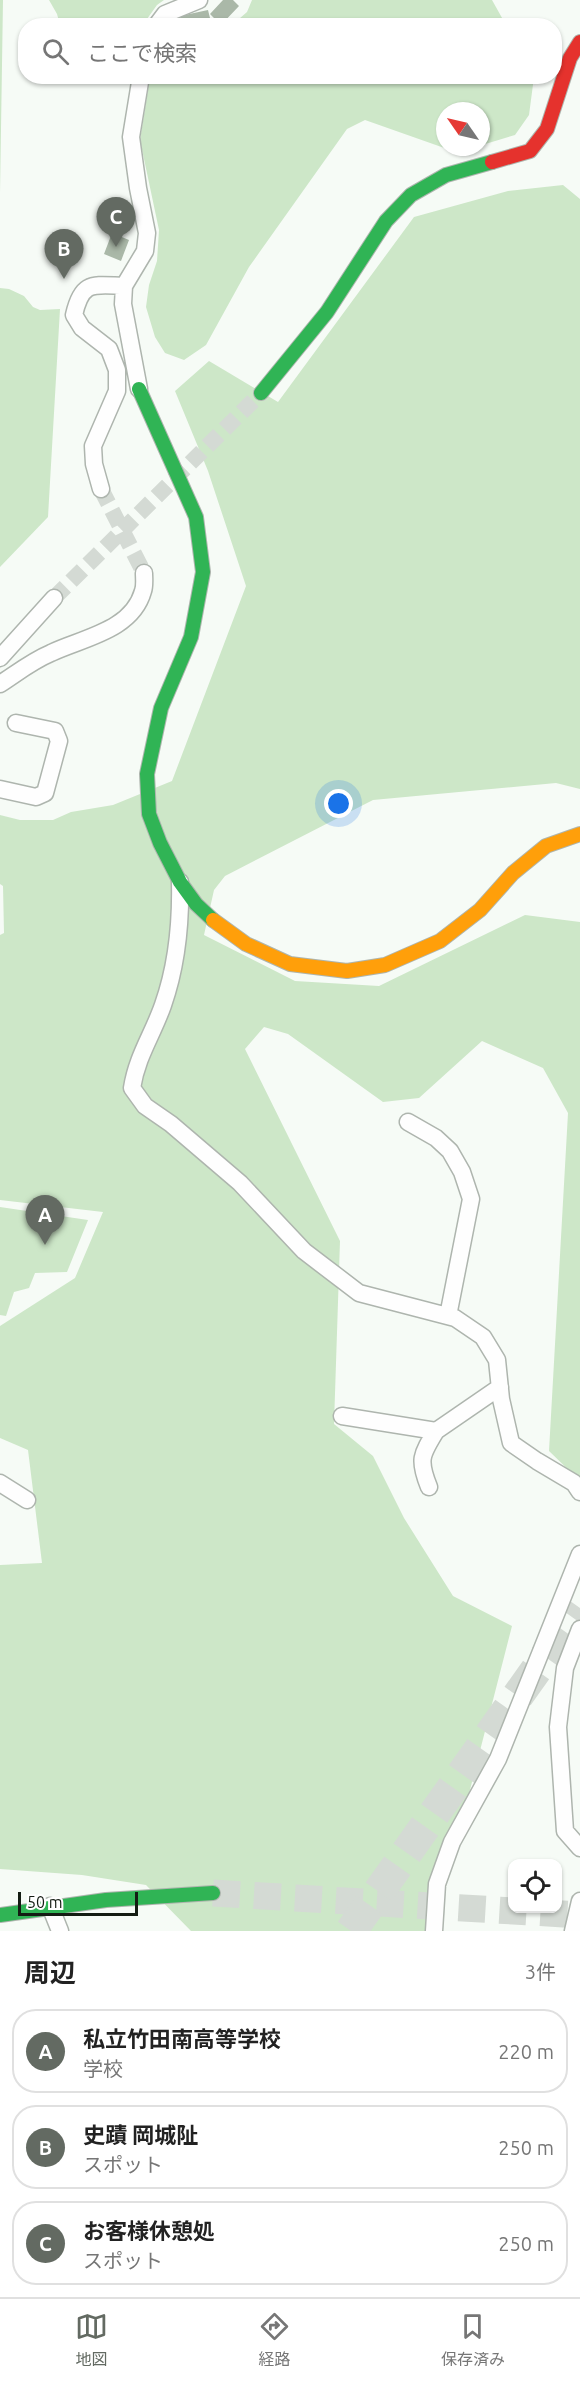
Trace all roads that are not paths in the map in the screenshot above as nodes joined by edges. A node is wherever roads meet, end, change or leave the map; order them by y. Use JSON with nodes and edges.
{"nodes":[{"id":1,"x":199,"y":0,"type":"edge"},
{"id":2,"x":162,"y":18,"type":"edge"},
{"id":3,"x":580,"y":42,"type":"edge"},
{"id":4,"x":562,"y":81,"type":"edge"},
{"id":5,"x":140,"y":84,"type":"edge"},
{"id":6,"x":561,"y":84,"type":"edge"},
{"id":7,"x":124,"y":286,"type":"junction"},
{"id":8,"x":139,"y":389,"type":"joint"},
{"id":9,"x":261,"y":393,"type":"tunnel mouth"},
{"id":10,"x":101,"y":489,"type":"tunnel mouth"},
{"id":11,"x":144,"y":573,"type":"tunnel mouth"},
{"id":12,"x":54,"y":598,"type":"tunnel mouth"},
{"id":13,"x":0,"y":658,"type":"edge"},
{"id":14,"x":0,"y":684,"type":"edge"},
{"id":15,"x":16,"y":723,"type":"dead end"},
{"id":16,"x":0,"y":789,"type":"edge"},
{"id":17,"x":580,"y":834,"type":"edge"},
{"id":18,"x":180,"y":882,"type":"junction"},
{"id":19,"x":408,"y":1122,"type":"dead end"},
{"id":20,"x":448,"y":1316,"type":"junction"},
{"id":21,"x":500,"y":1387,"type":"junction"},
{"id":22,"x":342,"y":1416,"type":"dead end"},
{"id":23,"x":436,"y":1431,"type":"junction"},
{"id":24,"x":0,"y":1484,"type":"edge"},
{"id":25,"x":429,"y":1487,"type":"dead end"},
{"id":26,"x":580,"y":1492,"type":"edge"},
{"id":27,"x":27,"y":1500,"type":"dead end"},
{"id":28,"x":580,"y":1554,"type":"edge"},
{"id":29,"x":580,"y":1629,"type":"edge"},
{"id":30,"x":580,"y":1848,"type":"edge"},
{"id":31,"x":213,"y":1893,"type":"tunnel mouth"},
{"id":32,"x":580,"y":1900,"type":"edge"},
{"id":33,"x":50,"y":1906,"type":"junction"},
{"id":34,"x":0,"y":1916,"type":"edge"},
{"id":35,"x":60,"y":1931,"type":"edge"},
{"id":36,"x":434,"y":1931,"type":"edge"},
{"id":37,"x":573,"y":1931,"type":"edge"}],
"edges":[{"from":1,"to":2,"type":"street"},
{"from":3,"to":4,"type":"street"},
{"from":5,"to":7,"type":"street"},
{"from":6,"to":9,"type":"street"},
{"from":7,"to":8,"type":"street"},
{"from":7,"to":10,"type":"street"},
{"from":8,"to":18,"type":"street"},
{"from":11,"to":14,"type":"street"},
{"from":12,"to":13,"type":"street"},
{"from":15,"to":16,"type":"street"},
{"from":17,"to":18,"type":"street"},
{"from":18,"to":20,"type":"street"},
{"from":19,"to":20,"type":"street"},
{"from":20,"to":21,"type":"street"},
{"from":21,"to":23,"type":"street"},
{"from":21,"to":26,"type":"street"},
{"from":22,"to":23,"type":"street"},
{"from":23,"to":25,"type":"street"},
{"from":24,"to":27,"type":"street"},
{"from":28,"to":36,"type":"street"},
{"from":29,"to":30,"type":"street"},
{"from":31,"to":33,"type":"street"},
{"from":32,"to":37,"type":"street"},
{"from":33,"to":34,"type":"street"},
{"from":33,"to":35,"type":"street"}]}
